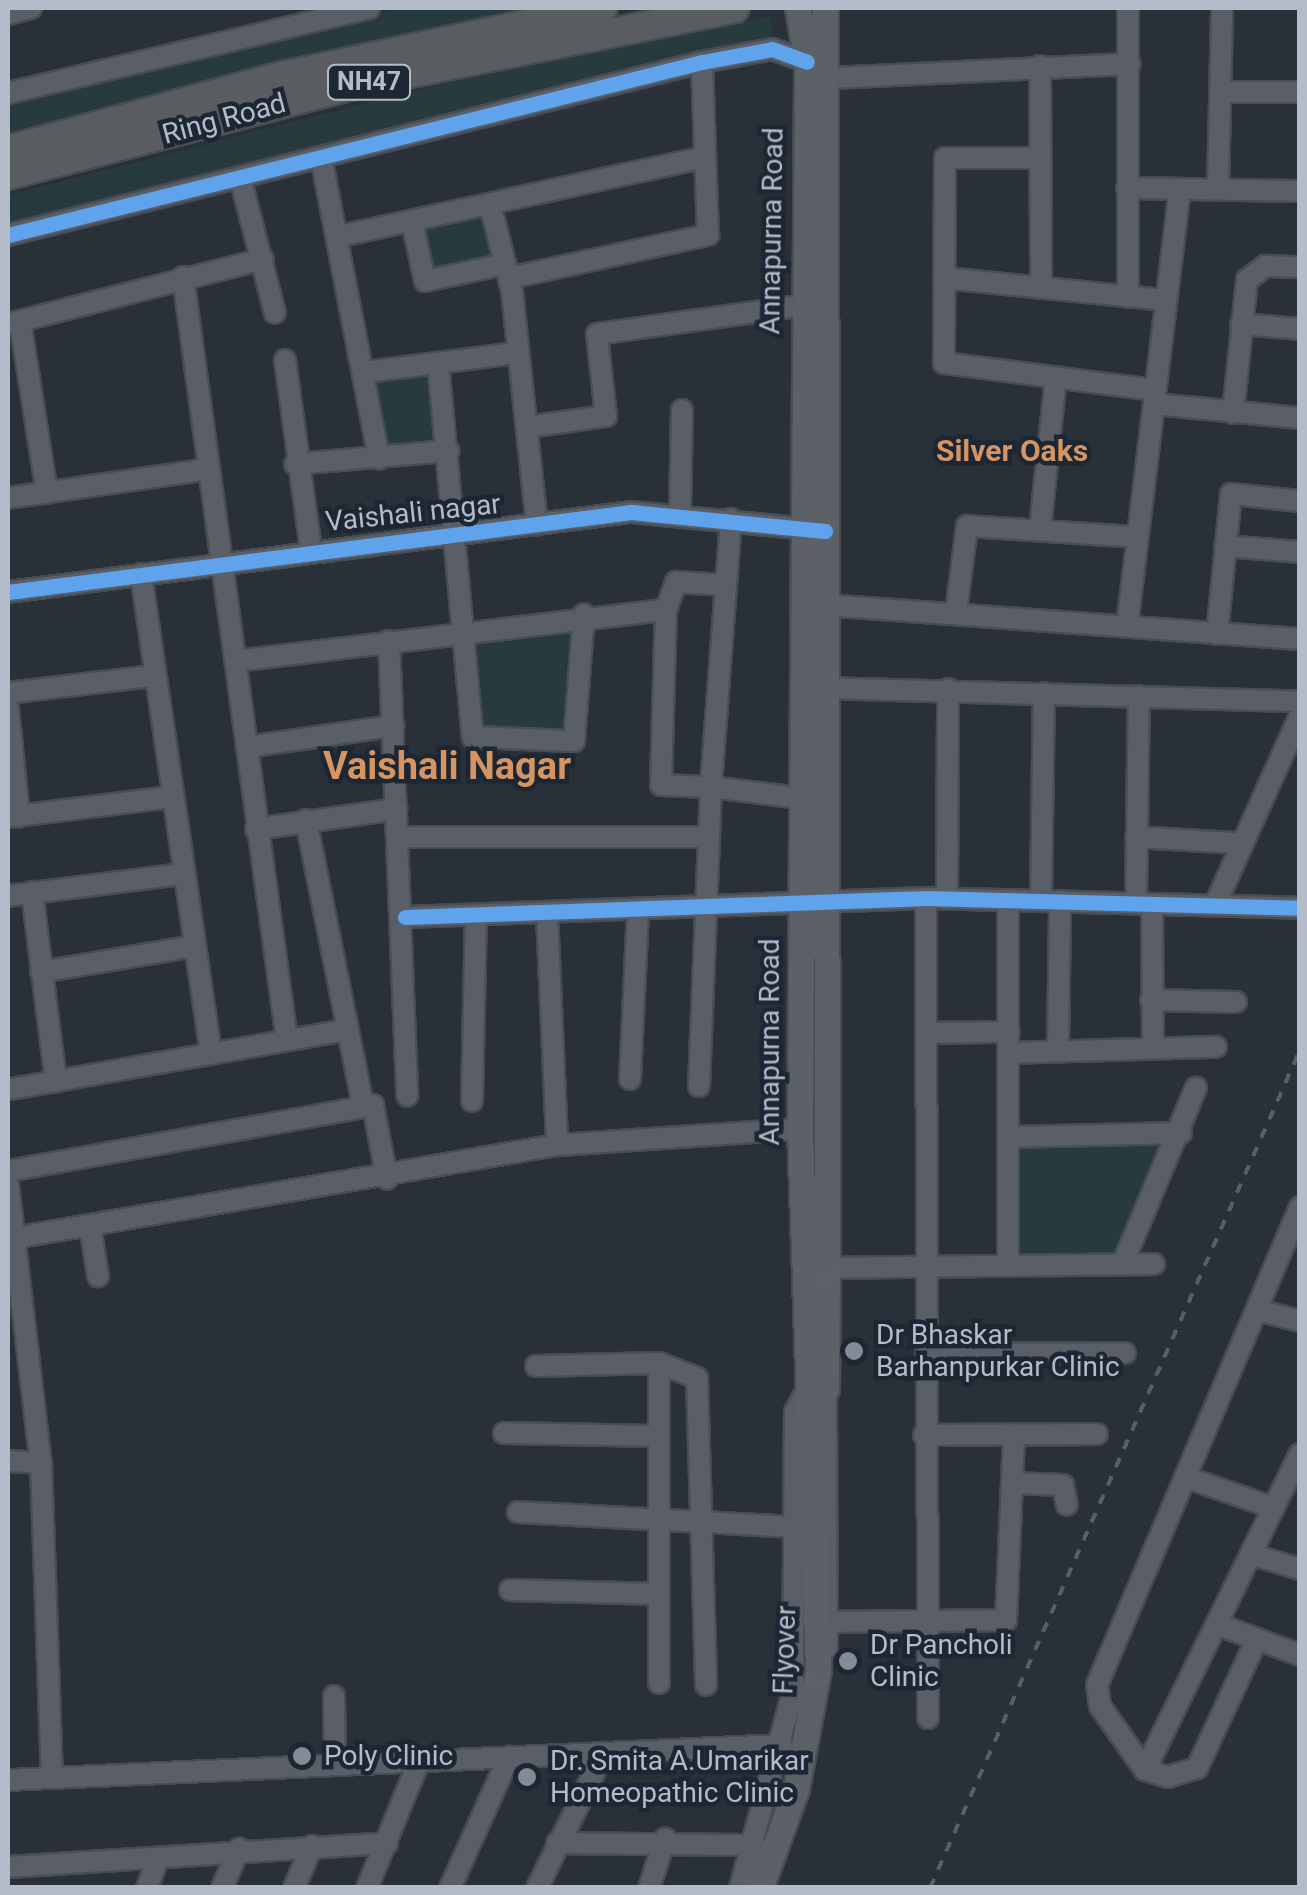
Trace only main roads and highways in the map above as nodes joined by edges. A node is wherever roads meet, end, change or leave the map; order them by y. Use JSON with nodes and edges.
{"nodes":[{"id":1,"x":603,"y":8,"type":"edge"},
{"id":2,"x":735,"y":8,"type":"edge"},
{"id":3,"x":798,"y":8,"type":"edge"},
{"id":4,"x":825,"y":8,"type":"edge"},
{"id":5,"x":8,"y":150,"type":"edge"},
{"id":6,"x":8,"y":176,"type":"edge"},
{"id":7,"x":812,"y":529,"type":"junction"},
{"id":8,"x":812,"y":906,"type":"junction"},
{"id":9,"x":815,"y":1401,"type":"junction"},
{"id":10,"x":760,"y":1888,"type":"edge"}],
"edges":[{"from":1,"to":5,"type":"highway","name":"Ring Road"},
{"from":2,"to":6,"type":"highway","name":"Ring Road","number":"NH47"},
{"from":3,"to":7,"type":"main road","name":"Annapurna Road"},
{"from":4,"to":7,"type":"main road","name":"Annapurna Road"},
{"from":7,"to":8,"type":"main road","name":"Annapurna Road"},
{"from":7,"to":8,"type":"main road","name":"Annapurna Road"},
{"from":8,"to":9,"type":"main road","name":"Annapurna Road"},
{"from":8,"to":9,"type":"main road","name":"Annapurna Road"},
{"from":9,"to":10,"type":"main road","name":"Flyover"}]}
